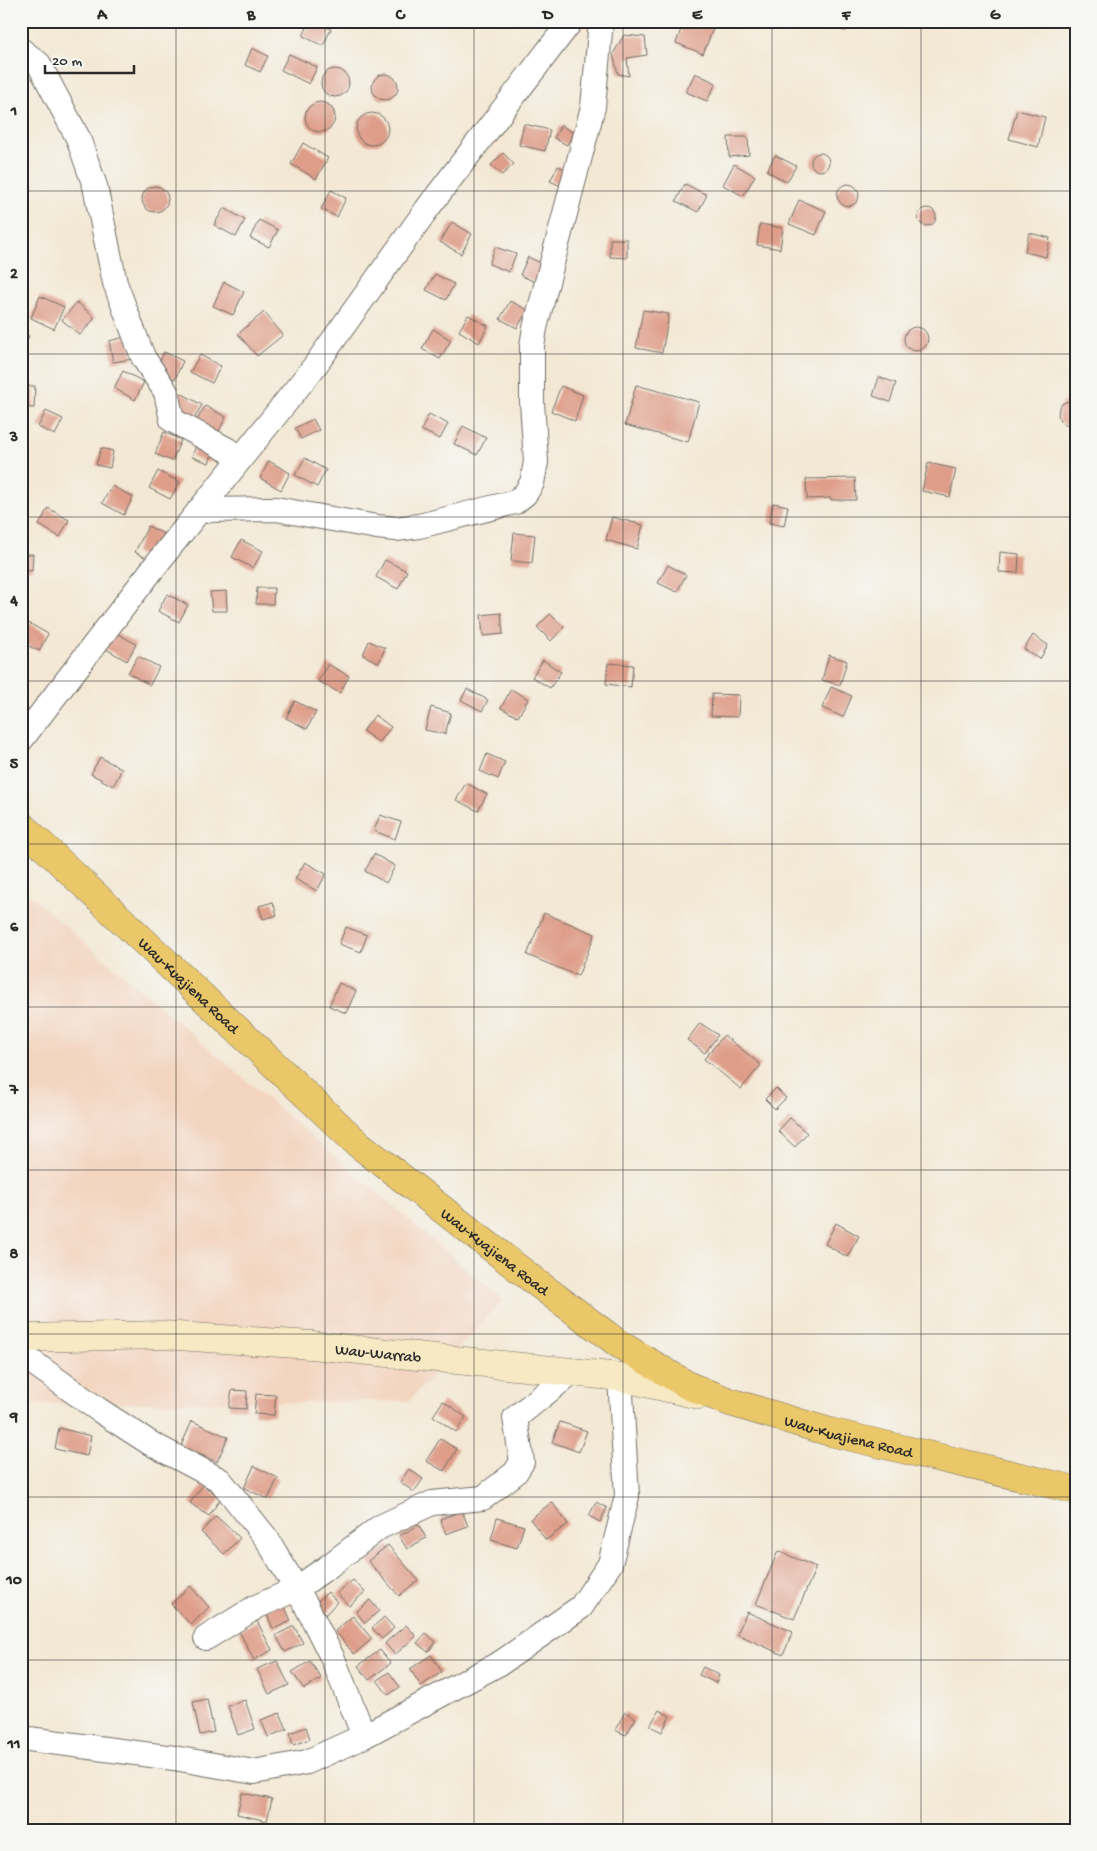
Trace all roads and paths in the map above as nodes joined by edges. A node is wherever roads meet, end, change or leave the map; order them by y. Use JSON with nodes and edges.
{"nodes":[{"id":1,"x":571,"y":21,"type":"edge"},
{"id":2,"x":601,"y":21,"type":"edge"},
{"id":3,"x":21,"y":50,"type":"edge"},
{"id":4,"x":241,"y":457,"type":"junction"},
{"id":5,"x":198,"y":510,"type":"junction"},
{"id":6,"x":21,"y":740,"type":"edge"},
{"id":7,"x":21,"y":825,"type":"edge"},
{"id":8,"x":21,"y":1338,"type":"edge"},
{"id":9,"x":21,"y":1354,"type":"edge"},
{"id":10,"x":572,"y":1372,"type":"junction"},
{"id":11,"x":620,"y":1377,"type":"junction"},
{"id":12,"x":730,"y":1402,"type":"junction"},
{"id":13,"x":1076,"y":1490,"type":"edge"},
{"id":14,"x":296,"y":1589,"type":"junction"},
{"id":15,"x":206,"y":1638,"type":"dead end"},
{"id":16,"x":364,"y":1736,"type":"junction"},
{"id":17,"x":21,"y":1738,"type":"edge"}],
"edges":[{"from":1,"to":4,"type":"street"},
{"from":2,"to":5,"type":"street"},
{"from":3,"to":4,"type":"street"},
{"from":4,"to":5,"type":"street"},
{"from":5,"to":6,"type":"street"},
{"from":7,"to":12,"type":"main road","name":"Wau-Kuajiena Road"},
{"from":8,"to":10,"type":"main road","name":"Wau-Warrab"},
{"from":9,"to":14,"type":"street"},
{"from":10,"to":11,"type":"main road","name":"Wau-Warrab"},
{"from":10,"to":14,"type":"street"},
{"from":11,"to":12,"type":"main road","name":"Wau-Warrab"},
{"from":11,"to":16,"type":"street"},
{"from":12,"to":13,"type":"main road","name":"Wau-Kuajiena Road"},
{"from":14,"to":15,"type":"street"},
{"from":14,"to":16,"type":"street"},
{"from":16,"to":17,"type":"street"}]}
